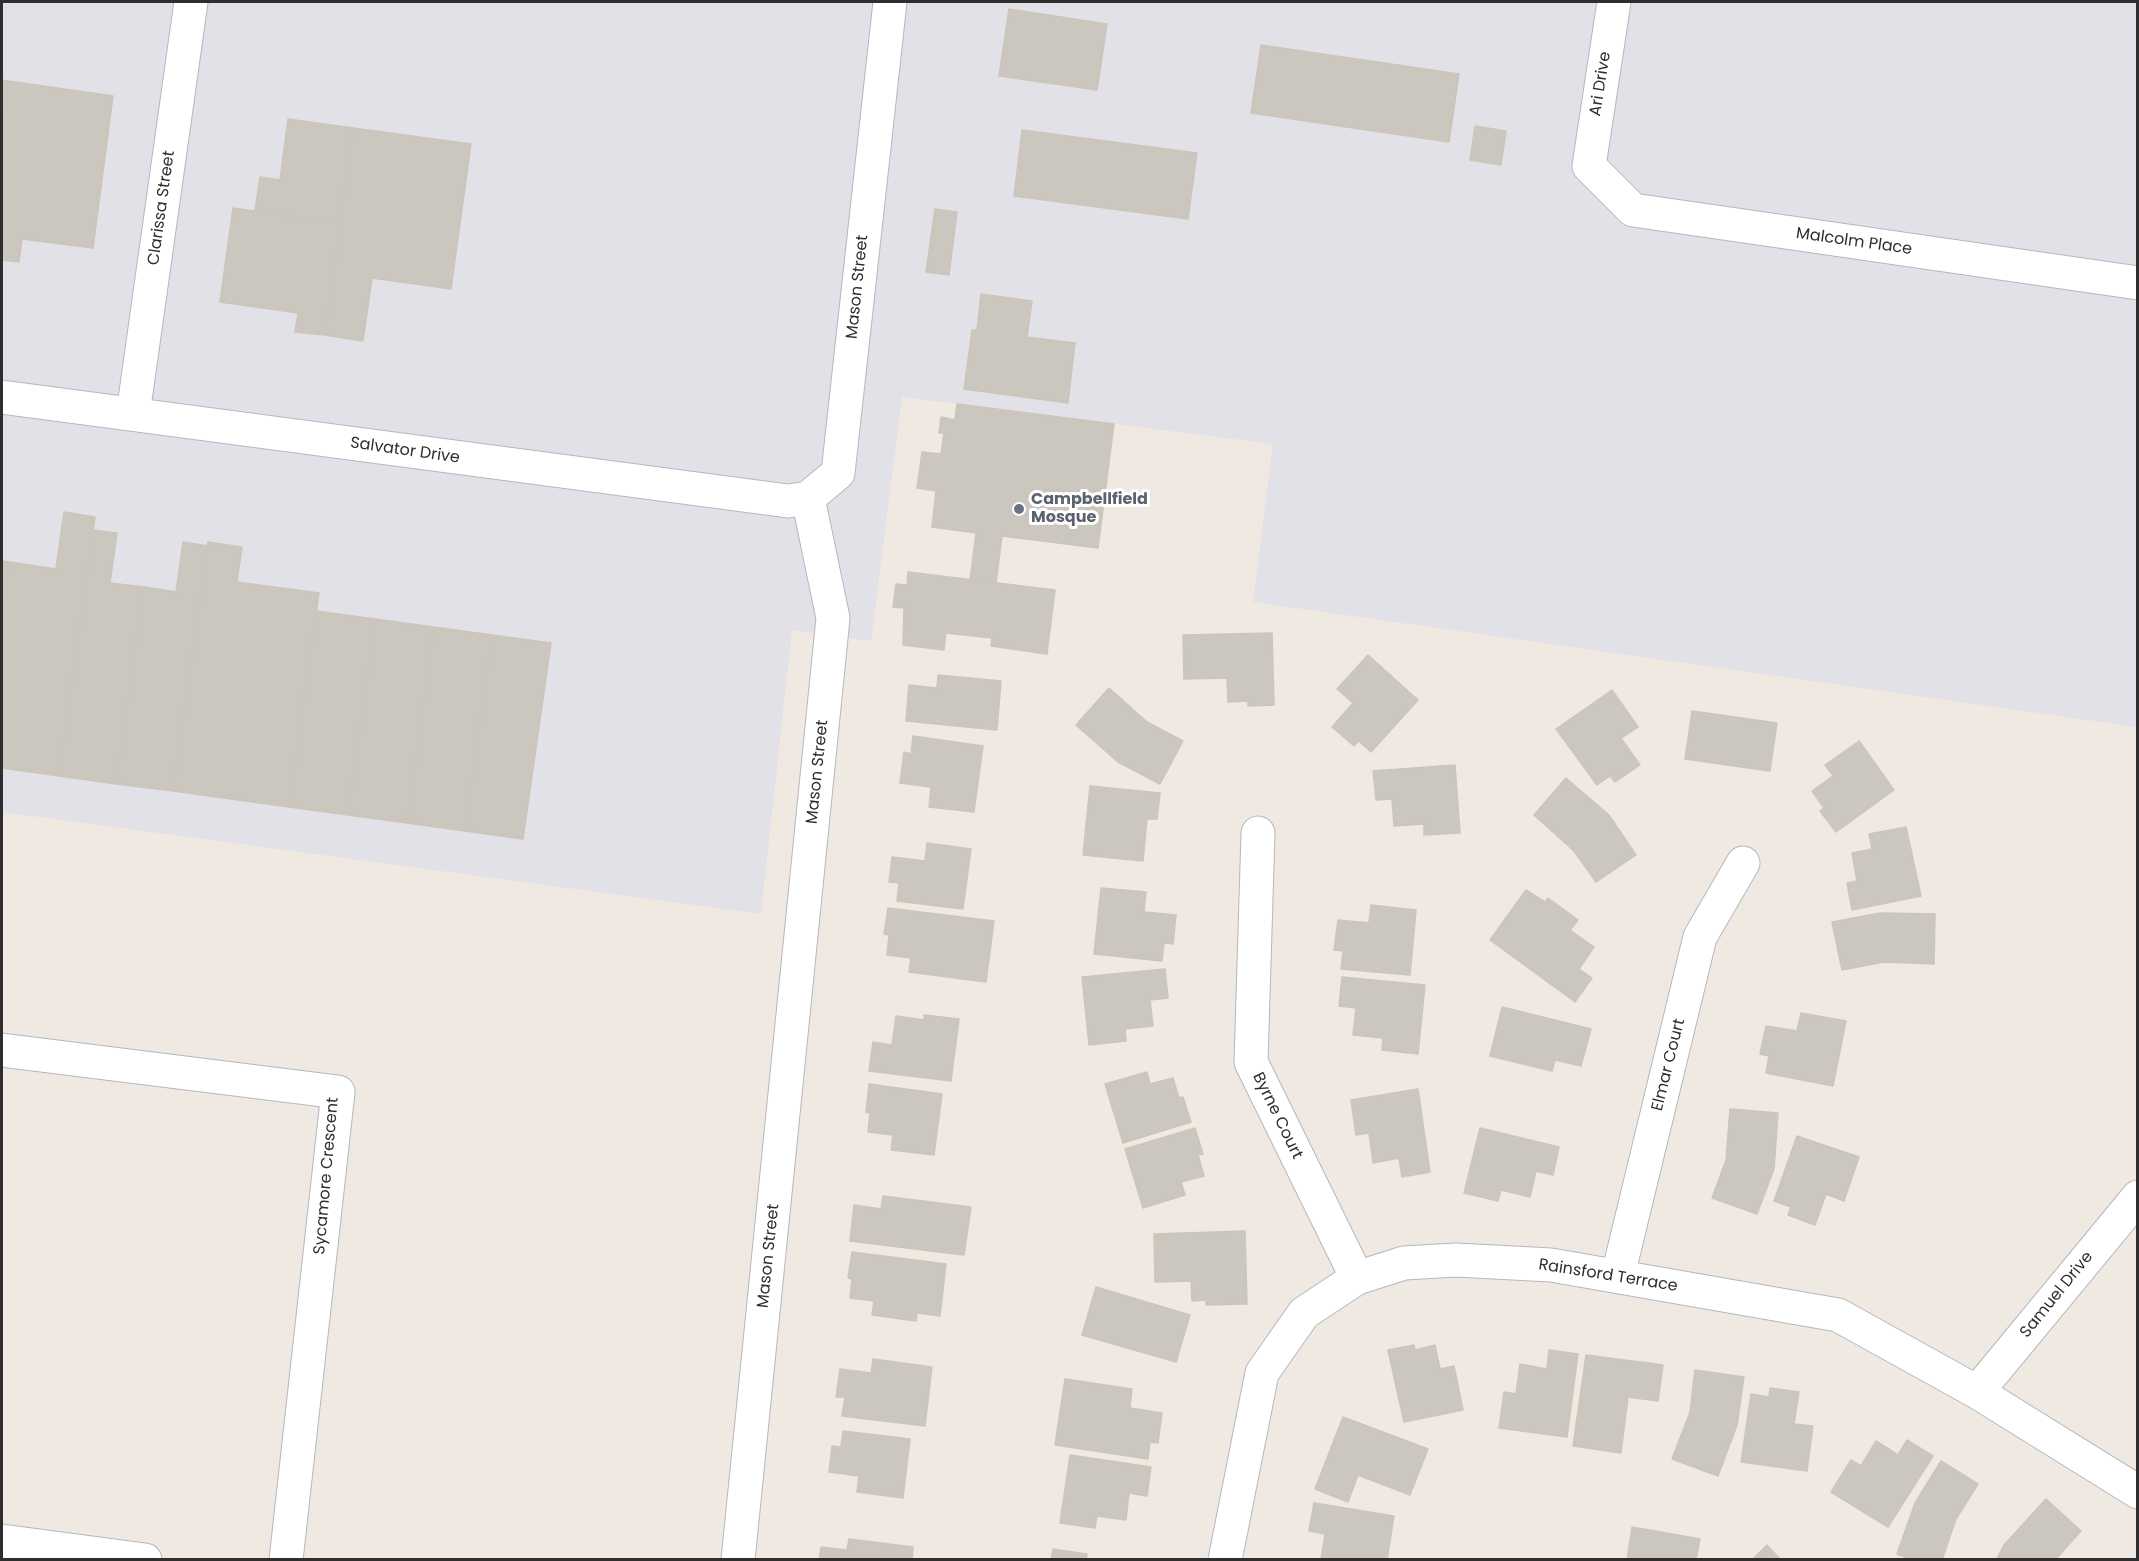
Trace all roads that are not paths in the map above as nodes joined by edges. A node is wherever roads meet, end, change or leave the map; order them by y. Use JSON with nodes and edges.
{"nodes":[{"id":1,"x":191,"y":2,"type":"edge"},
{"id":2,"x":890,"y":2,"type":"edge"},
{"id":3,"x":1614,"y":2,"type":"edge"},
{"id":4,"x":1589,"y":166,"type":"joint"},
{"id":5,"x":2138,"y":284,"type":"edge"},
{"id":6,"x":2,"y":397,"type":"edge"},
{"id":7,"x":133,"y":414,"type":"junction"},
{"id":8,"x":808,"y":498,"type":"junction"},
{"id":9,"x":1258,"y":833,"type":"dead end"},
{"id":10,"x":1743,"y":863,"type":"dead end"},
{"id":11,"x":2,"y":1050,"type":"edge"},
{"id":12,"x":2138,"y":1197,"type":"edge"},
{"id":13,"x":1618,"y":1275,"type":"junction"},
{"id":14,"x":1357,"y":1278,"type":"junction"},
{"id":15,"x":1977,"y":1392,"type":"junction"},
{"id":16,"x":2138,"y":1492,"type":"edge"},
{"id":17,"x":2,"y":1541,"type":"edge"},
{"id":18,"x":146,"y":1560,"type":"edge"},
{"id":19,"x":286,"y":1560,"type":"edge"},
{"id":20,"x":738,"y":1560,"type":"edge"},
{"id":21,"x":1225,"y":1560,"type":"edge"}],
"edges":[{"from":1,"to":7,"type":"street","name":"Clarissa Street"},
{"from":2,"to":8,"type":"street","name":"Mason Street"},
{"from":3,"to":4,"type":"street","name":"Ari Drive"},
{"from":4,"to":5,"type":"street","name":"Malcolm Place"},
{"from":6,"to":7,"type":"street","name":"Salvator Drive"},
{"from":7,"to":8,"type":"street","name":"Salvator Drive"},
{"from":8,"to":20,"type":"street","name":"Mason Street"},
{"from":9,"to":14,"type":"street","name":"Byrne Court"},
{"from":10,"to":13,"type":"street","name":"Elmar Court"},
{"from":11,"to":19,"type":"street","name":"Sycamore Crescent"},
{"from":12,"to":15,"type":"street","name":"Samuel Drive"},
{"from":13,"to":14,"type":"street","name":"Rainsford Terrace"},
{"from":13,"to":15,"type":"street","name":"Rainsford Terrace"},
{"from":14,"to":21,"type":"street","name":"Rainsford Terrace"},
{"from":15,"to":16,"type":"street","name":"Rainsford Terrace"},
{"from":17,"to":18,"type":"street"}]}
